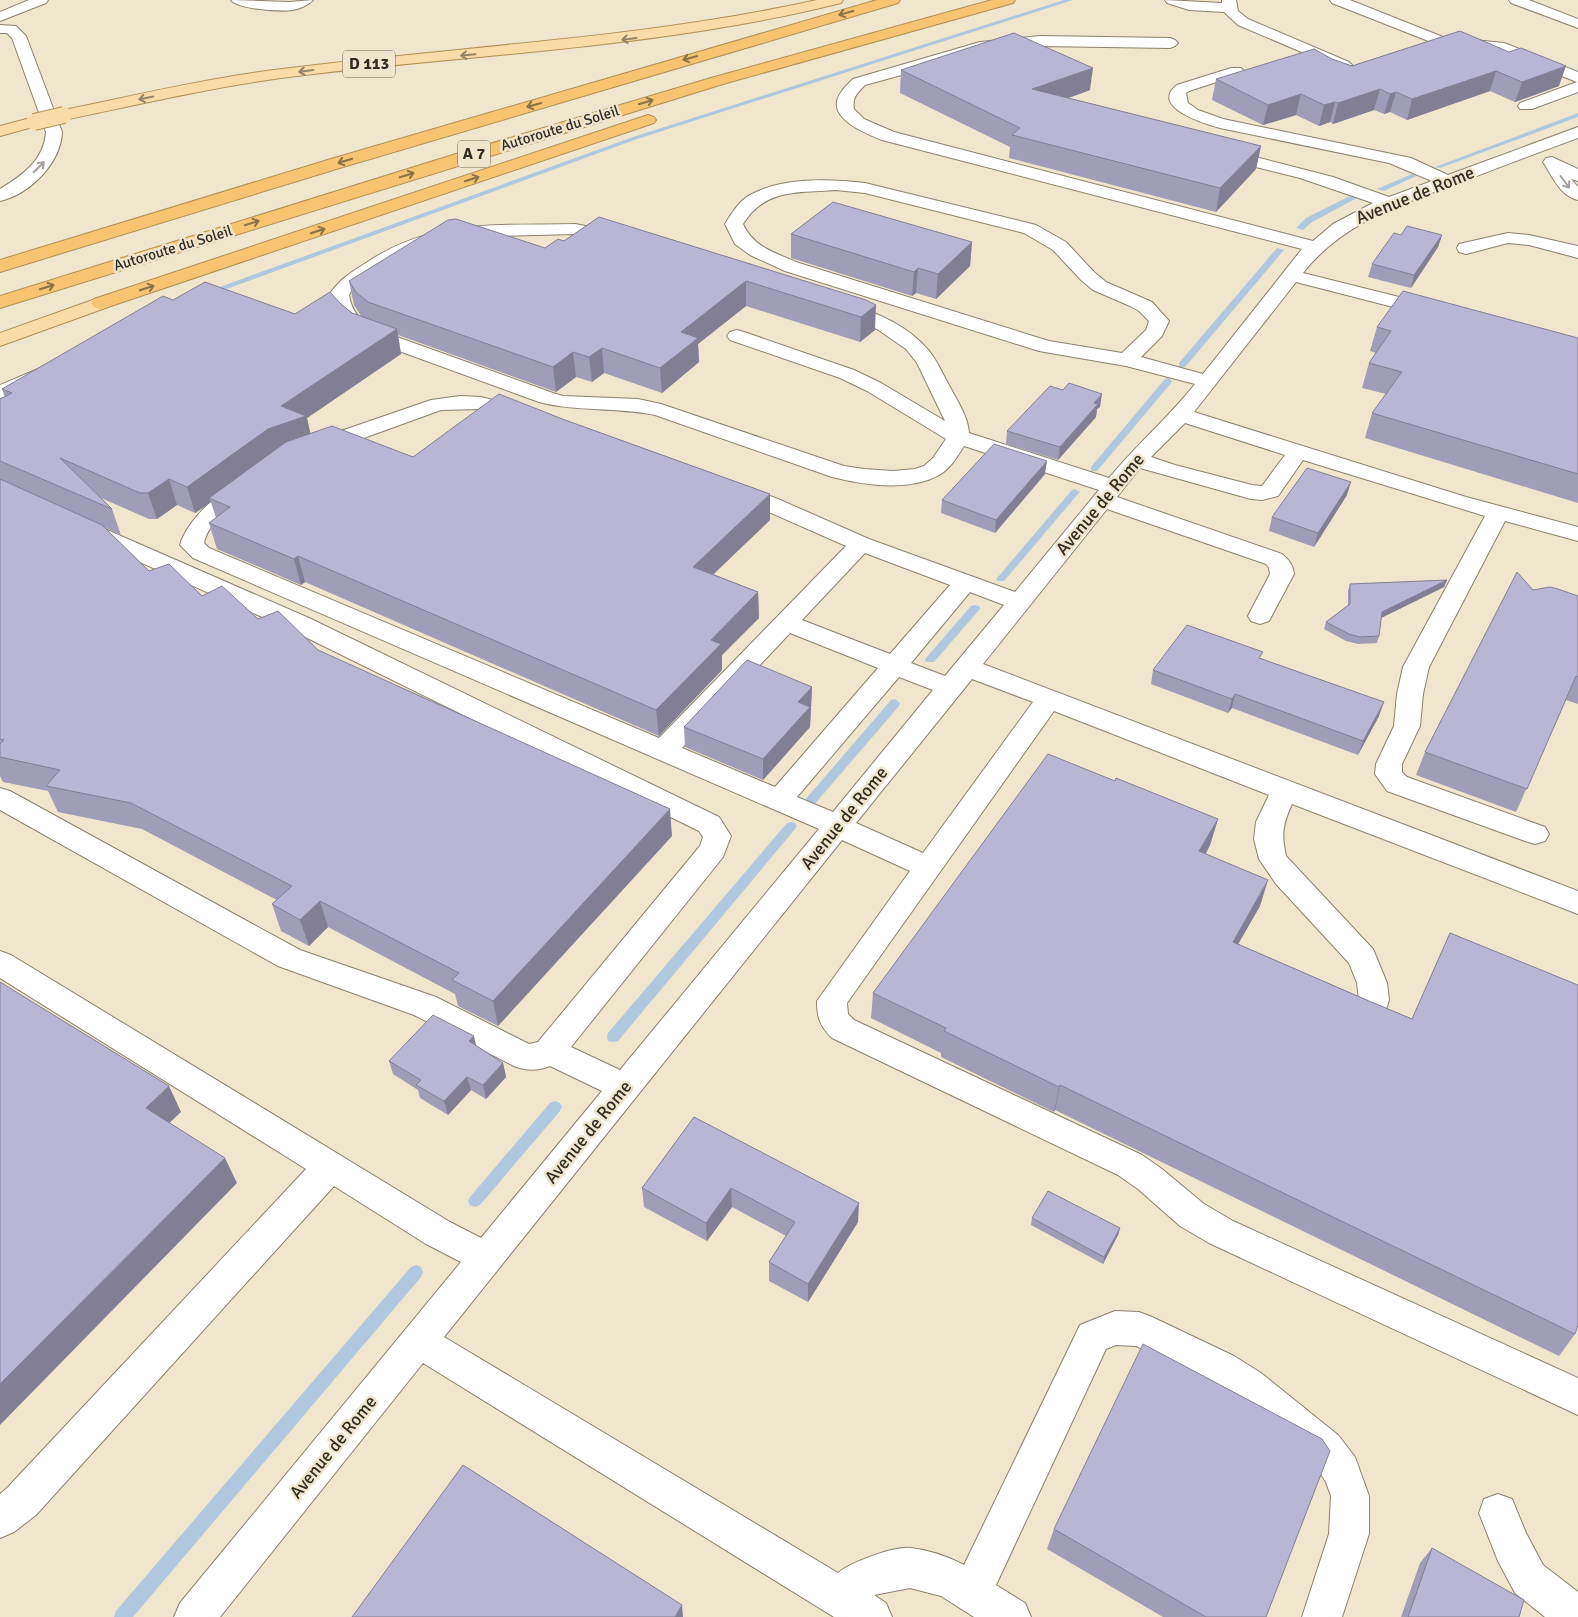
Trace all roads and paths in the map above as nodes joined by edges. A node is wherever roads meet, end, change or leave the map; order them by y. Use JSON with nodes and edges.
{"nodes":[{"id":1,"x":40,"y":0,"type":"edge"},
{"id":2,"x":238,"y":0,"type":"edge"},
{"id":3,"x":306,"y":0,"type":"edge"},
{"id":4,"x":811,"y":0,"type":"edge"},
{"id":5,"x":836,"y":0,"type":"edge"},
{"id":6,"x":893,"y":0,"type":"edge"},
{"id":7,"x":1008,"y":0,"type":"edge"},
{"id":8,"x":1172,"y":0,"type":"edge"},
{"id":9,"x":1337,"y":0,"type":"edge"},
{"id":10,"x":1516,"y":0,"type":"edge"},
{"id":11,"x":1229,"y":4,"type":"edge"},
{"id":12,"x":950,"y":16,"type":"junction"},
{"id":13,"x":0,"y":17,"type":"edge"},
{"id":14,"x":1578,"y":24,"type":"edge"},
{"id":15,"x":0,"y":29,"type":"edge"},
{"id":16,"x":677,"y":32,"type":"junction"},
{"id":17,"x":1441,"y":41,"type":"junction"},
{"id":18,"x":1170,"y":43,"type":"dead end"},
{"id":19,"x":1414,"y":49,"type":"edge"},
{"id":20,"x":1236,"y":71,"type":"edge"},
{"id":21,"x":1332,"y":74,"type":"edge"},
{"id":22,"x":1578,"y":78,"type":"edge"},
{"id":23,"x":1578,"y":87,"type":"edge"},
{"id":24,"x":690,"y":106,"type":"dead end"},
{"id":25,"x":1526,"y":106,"type":"edge"},
{"id":26,"x":662,"y":116,"type":"dead end"},
{"id":27,"x":0,"y":131,"type":"edge"},
{"id":28,"x":1578,"y":132,"type":"edge"},
{"id":29,"x":1203,"y":148,"type":"edge"},
{"id":30,"x":1543,"y":155,"type":"junction"},
{"id":31,"x":1578,"y":176,"type":"edge"},
{"id":32,"x":1448,"y":181,"type":"junction"},
{"id":33,"x":1578,"y":195,"type":"edge"},
{"id":34,"x":0,"y":196,"type":"edge"},
{"id":35,"x":1389,"y":203,"type":"junction"},
{"id":36,"x":636,"y":243,"type":"edge"},
{"id":37,"x":1315,"y":247,"type":"junction"},
{"id":38,"x":1466,"y":248,"type":"dead end"},
{"id":39,"x":1578,"y":252,"type":"edge"},
{"id":40,"x":0,"y":266,"type":"edge"},
{"id":41,"x":1290,"y":275,"type":"junction"},
{"id":42,"x":0,"y":302,"type":"edge"},
{"id":43,"x":101,"y":303,"type":"junction"},
{"id":44,"x":826,"y":304,"type":"edge"},
{"id":45,"x":1452,"y":317,"type":"edge"},
{"id":46,"x":0,"y":335,"type":"edge"},
{"id":47,"x":737,"y":336,"type":"dead end"},
{"id":48,"x":0,"y":340,"type":"edge"},
{"id":49,"x":1127,"y":360,"type":"junction"},
{"id":50,"x":58,"y":367,"type":"edge"},
{"id":51,"x":1207,"y":381,"type":"junction"},
{"id":52,"x":0,"y":393,"type":"edge"},
{"id":53,"x":1180,"y":414,"type":"junction"},
{"id":54,"x":538,"y":420,"type":"edge"},
{"id":55,"x":958,"y":437,"type":"junction"},
{"id":56,"x":1298,"y":451,"type":"junction"},
{"id":57,"x":298,"y":455,"type":"edge"},
{"id":58,"x":1136,"y":458,"type":"junction"},
{"id":59,"x":261,"y":478,"type":"edge"},
{"id":60,"x":714,"y":484,"type":"edge"},
{"id":61,"x":1108,"y":493,"type":"junction"},
{"id":62,"x":1498,"y":513,"type":"junction"},
{"id":63,"x":64,"y":520,"type":"edge"},
{"id":64,"x":1578,"y":534,"type":"edge"},
{"id":65,"x":861,"y":544,"type":"junction"},
{"id":66,"x":966,"y":582,"type":"junction"},
{"id":67,"x":1020,"y":602,"type":"junction"},
{"id":68,"x":1260,"y":616,"type":"dead end"},
{"id":69,"x":786,"y":622,"type":"junction"},
{"id":70,"x":894,"y":666,"type":"junction"},
{"id":71,"x":958,"y":677,"type":"junction"},
{"id":72,"x":1049,"y":698,"type":"junction"},
{"id":73,"x":663,"y":751,"type":"junction"},
{"id":74,"x":1285,"y":790,"type":"junction"},
{"id":75,"x":0,"y":798,"type":"edge"},
{"id":76,"x":779,"y":800,"type":"junction"},
{"id":77,"x":837,"y":826,"type":"junction"},
{"id":78,"x":1535,"y":834,"type":"dead end"},
{"id":79,"x":928,"y":867,"type":"junction"},
{"id":80,"x":1578,"y":903,"type":"edge"},
{"id":81,"x":0,"y":963,"type":"edge"},
{"id":82,"x":1370,"y":1016,"type":"edge"},
{"id":83,"x":549,"y":1051,"type":"junction"},
{"id":84,"x":625,"y":1087,"type":"junction"},
{"id":85,"x":330,"y":1167,"type":"junction"},
{"id":86,"x":486,"y":1258,"type":"junction"},
{"id":87,"x":419,"y":1340,"type":"junction"},
{"id":88,"x":1578,"y":1397,"type":"edge"},
{"id":89,"x":1498,"y":1513,"type":"dead end"},
{"id":90,"x":0,"y":1518,"type":"edge"},
{"id":91,"x":972,"y":1592,"type":"junction"},
{"id":92,"x":856,"y":1607,"type":"edge"},
{"id":93,"x":194,"y":1617,"type":"edge"},
{"id":94,"x":1012,"y":1617,"type":"edge"},
{"id":95,"x":1322,"y":1617,"type":"edge"},
{"id":96,"x":1578,"y":1617,"type":"edge"}],
"edges":[{"from":1,"to":13,"type":"street"},
{"from":2,"to":3,"type":"street"},
{"from":4,"to":16,"type":"main road"},
{"from":5,"to":16,"type":"main road","number":"D 113"},
{"from":6,"to":40,"type":"highway","name":"Autoroute du Soleil","number":"A 7","one_way":true},
{"from":7,"to":12,"type":"highway","name":"Autoroute du Soleil","number":"A 7"},
{"from":8,"to":11,"type":"street"},
{"from":9,"to":17,"type":"street"},
{"from":10,"to":14,"type":"street"},
{"from":11,"to":21,"type":"street"},
{"from":12,"to":24,"type":"highway"},
{"from":42,"to":12,"type":"highway","name":"Autoroute du Soleil","number":"A 7","one_way":true},
{"from":34,"to":15,"type":"street","one_way":true},
{"from":16,"to":27,"type":"main road","number":"D 113","one_way":true,"bridge":true},
{"from":17,"to":19,"type":"street"},
{"from":17,"to":22,"type":"street"},
{"from":18,"to":37,"type":"street"},
{"from":20,"to":32,"type":"street"},
{"from":23,"to":25,"type":"street"},
{"from":43,"to":26,"type":"highway","one_way":true},
{"from":28,"to":30,"type":"street","name":"Avenue de Rome"},
{"from":29,"to":35,"type":"street"},
{"from":30,"to":31,"type":"street"},
{"from":30,"to":32,"type":"street","name":"Avenue de Rome"},
{"from":30,"to":33,"type":"street","one_way":true},
{"from":32,"to":35,"type":"street","name":"Avenue de Rome"},
{"from":35,"to":37,"type":"street","name":"Avenue de Rome"},
{"from":36,"to":55,"type":"street"},
{"from":37,"to":41,"type":"street","name":"Avenue de Rome"},
{"from":38,"to":39,"type":"street"},
{"from":41,"to":45,"type":"street"},
{"from":41,"to":51,"type":"street","name":"Avenue de Rome"},
{"from":43,"to":46,"type":"main road"},
{"from":43,"to":48,"type":"main road"},
{"from":44,"to":55,"type":"street"},
{"from":47,"to":55,"type":"street"},
{"from":49,"to":49,"type":"street"},
{"from":49,"to":51,"type":"street"},
{"from":50,"to":52,"type":"street"},
{"from":51,"to":53,"type":"street","name":"Avenue de Rome"},
{"from":53,"to":56,"type":"street"},
{"from":53,"to":58,"type":"street","name":"Avenue de Rome"},
{"from":54,"to":57,"type":"street"},
{"from":55,"to":61,"type":"street"},
{"from":56,"to":58,"type":"street"},
{"from":56,"to":62,"type":"street"},
{"from":58,"to":61,"type":"street","name":"Avenue de Rome"},
{"from":59,"to":73,"type":"street"},
{"from":60,"to":65,"type":"street"},
{"from":61,"to":67,"type":"street","name":"Avenue de Rome"},
{"from":61,"to":68,"type":"street"},
{"from":62,"to":64,"type":"street"},
{"from":62,"to":78,"type":"street"},
{"from":63,"to":83,"type":"street"},
{"from":65,"to":66,"type":"street"},
{"from":65,"to":69,"type":"street"},
{"from":66,"to":67,"type":"street"},
{"from":66,"to":70,"type":"street"},
{"from":67,"to":71,"type":"street","name":"Avenue de Rome"},
{"from":69,"to":70,"type":"street"},
{"from":69,"to":73,"type":"street"},
{"from":70,"to":71,"type":"street"},
{"from":70,"to":76,"type":"street"},
{"from":71,"to":72,"type":"street"},
{"from":71,"to":77,"type":"street","name":"Avenue de Rome"},
{"from":72,"to":74,"type":"street"},
{"from":72,"to":79,"type":"street"},
{"from":73,"to":76,"type":"street"},
{"from":74,"to":80,"type":"street"},
{"from":74,"to":82,"type":"street"},
{"from":75,"to":83,"type":"street"},
{"from":76,"to":77,"type":"street"},
{"from":77,"to":79,"type":"street"},
{"from":77,"to":84,"type":"street","name":"Avenue de Rome"},
{"from":79,"to":88,"type":"street"},
{"from":81,"to":85,"type":"street"},
{"from":83,"to":84,"type":"street"},
{"from":84,"to":86,"type":"street","name":"Avenue de Rome"},
{"from":85,"to":86,"type":"street"},
{"from":85,"to":90,"type":"street"},
{"from":86,"to":87,"type":"street","name":"Avenue de Rome"},
{"from":87,"to":92,"type":"street"},
{"from":87,"to":93,"type":"street","name":"Avenue de Rome"},
{"from":89,"to":96,"type":"street"},
{"from":91,"to":92,"type":"street"},
{"from":91,"to":94,"type":"street"},
{"from":91,"to":95,"type":"street"}]}
